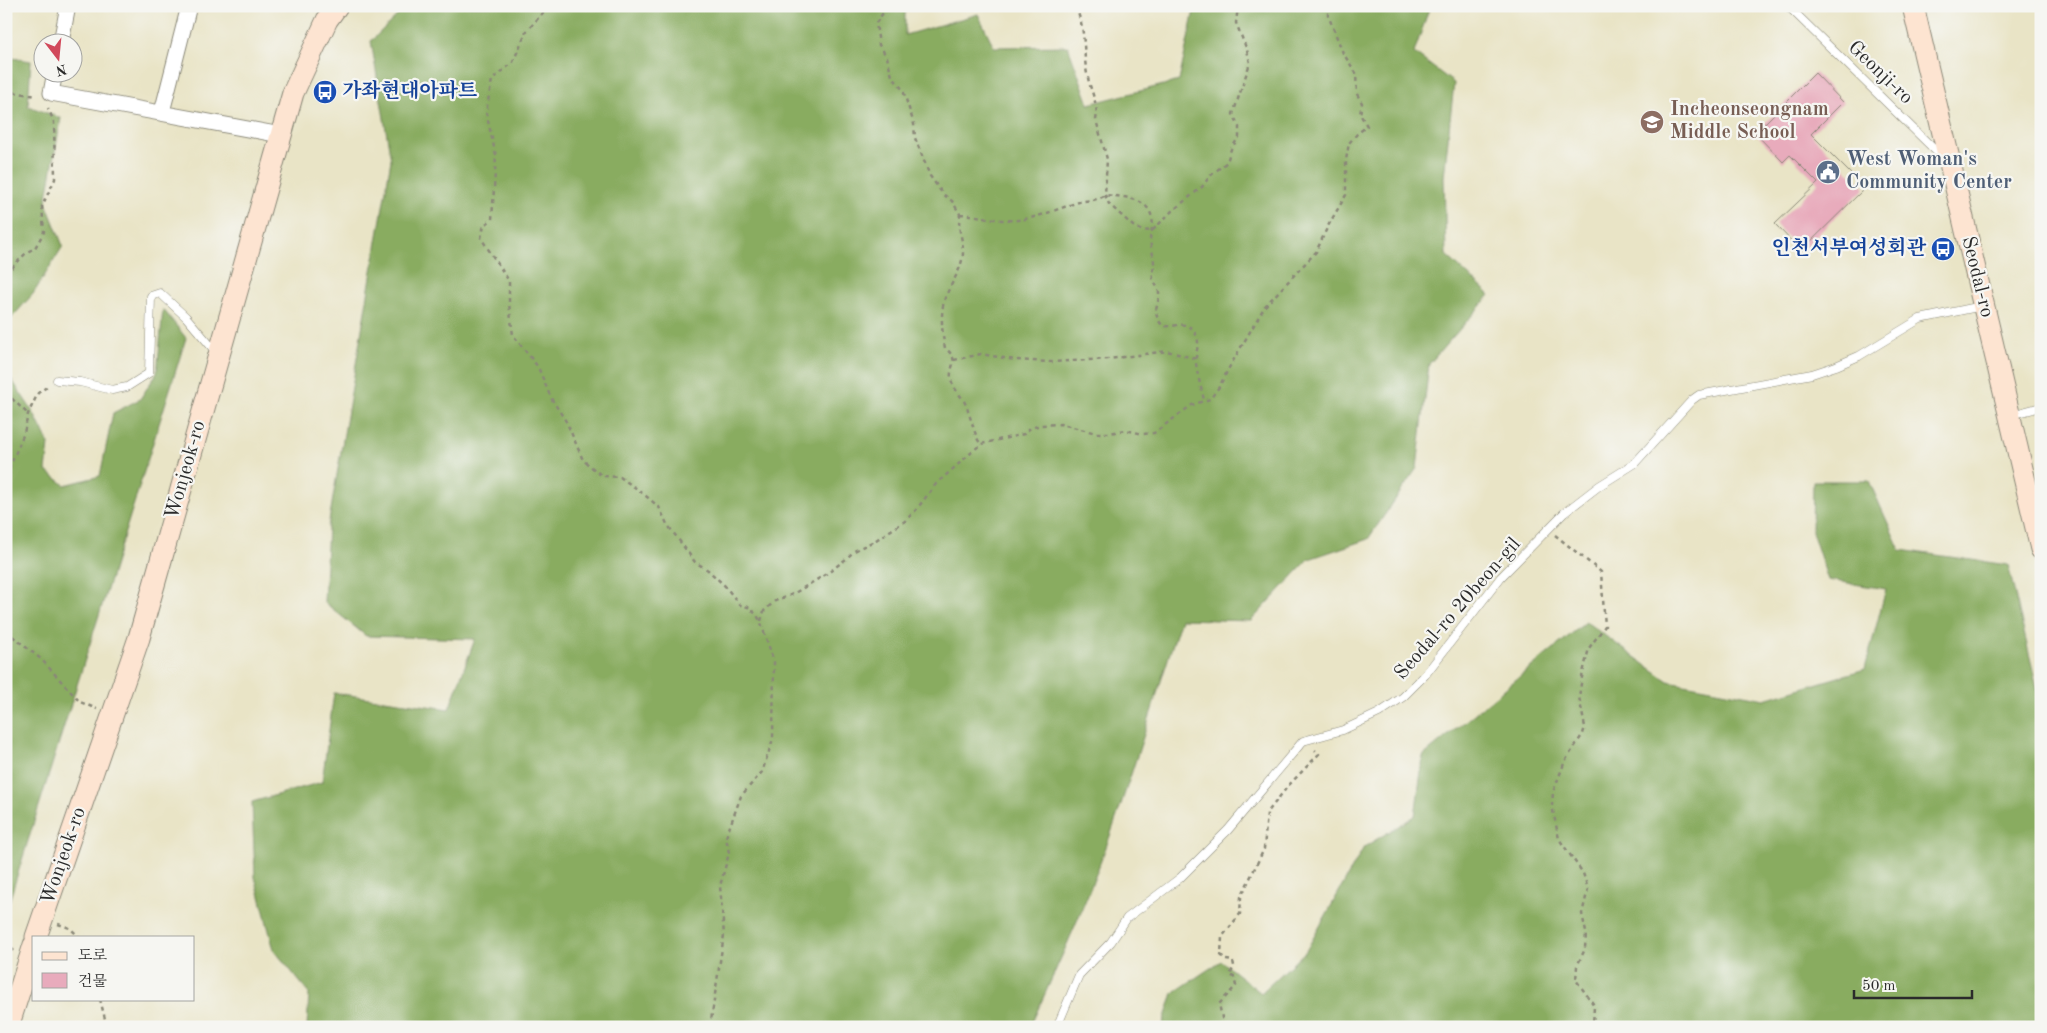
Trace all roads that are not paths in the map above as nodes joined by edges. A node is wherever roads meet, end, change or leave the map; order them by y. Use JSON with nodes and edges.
{"nodes":[{"id":1,"x":68,"y":6,"type":"edge"},
{"id":2,"x":189,"y":6,"type":"edge"},
{"id":3,"x":337,"y":6,"type":"edge"},
{"id":4,"x":1788,"y":6,"type":"edge"},
{"id":5,"x":1913,"y":6,"type":"edge"},
{"id":6,"x":63,"y":32,"type":"edge"},
{"id":7,"x":52,"y":82,"type":"edge"},
{"id":8,"x":162,"y":112,"type":"junction"},
{"id":9,"x":281,"y":135,"type":"junction"},
{"id":10,"x":1949,"y":163,"type":"junction"},
{"id":11,"x":1984,"y":306,"type":"junction"},
{"id":12,"x":219,"y":355,"type":"junction"},
{"id":13,"x":57,"y":380,"type":"road end"},
{"id":14,"x":2041,"y":407,"type":"edge"},
{"id":15,"x":2009,"y":415,"type":"junction"},
{"id":16,"x":2041,"y":549,"type":"edge"},
{"id":17,"x":36,"y":936,"type":"edge"},
{"id":18,"x":32,"y":951,"type":"edge"},
{"id":19,"x":8,"y":1027,"type":"edge"},
{"id":20,"x":1057,"y":1027,"type":"edge"}],
"edges":[{"from":1,"to":6,"type":"street"},
{"from":2,"to":8,"type":"street"},
{"from":3,"to":9,"type":"street","name":"Wonjeok-ro"},
{"from":4,"to":10,"type":"lane","name":"Geonji-ro"},
{"from":5,"to":10,"type":"street","name":"Seodal-ro"},
{"from":7,"to":8,"type":"street"},
{"from":8,"to":9,"type":"street"},
{"from":9,"to":12,"type":"street","name":"Wonjeok-ro"},
{"from":10,"to":11,"type":"street","name":"Seodal-ro"},
{"from":11,"to":15,"type":"street","name":"Seodal-ro"},
{"from":11,"to":20,"type":"lane","name":"Seodal-ro 20beon-gil"},
{"from":12,"to":13,"type":"lane"},
{"from":12,"to":17,"type":"street","name":"Wonjeok-ro"},
{"from":14,"to":15,"type":"lane"},
{"from":15,"to":16,"type":"street","name":"Seodal-ro"},
{"from":18,"to":19,"type":"street"}]}
